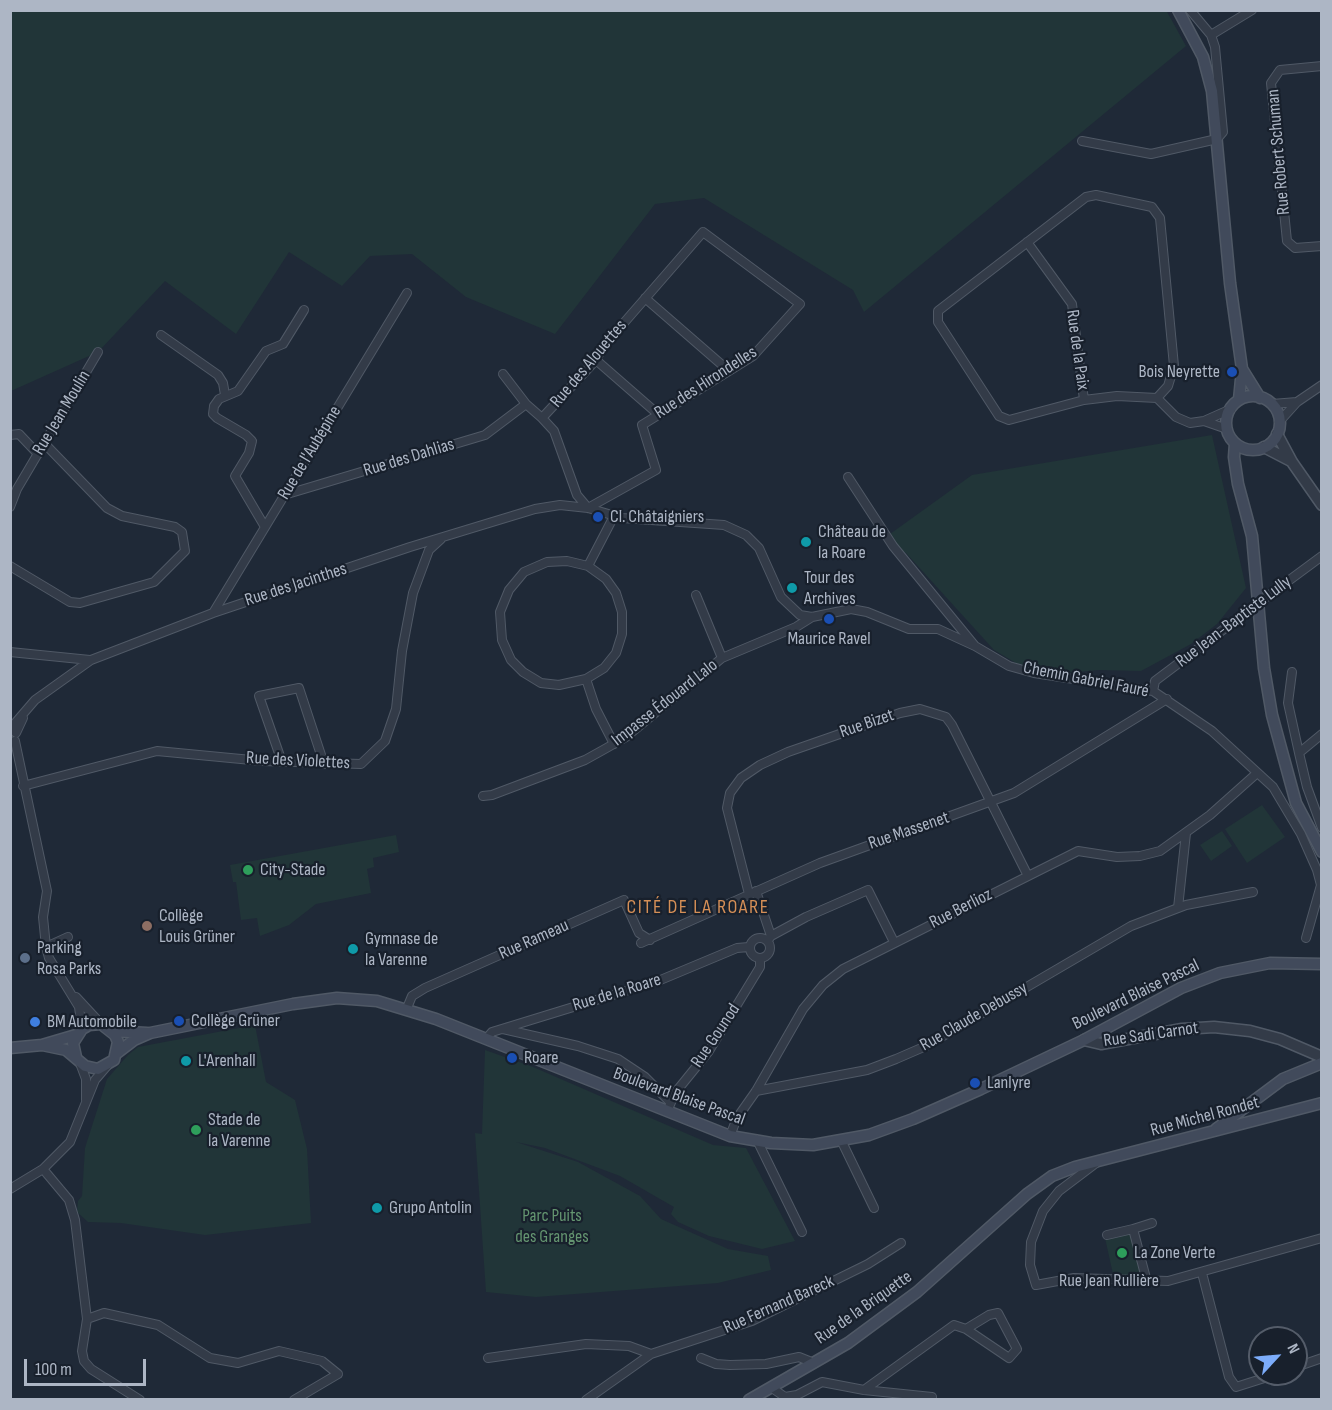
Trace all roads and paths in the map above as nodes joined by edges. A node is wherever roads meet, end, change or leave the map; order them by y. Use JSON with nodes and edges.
{"nodes":[{"id":1,"x":1178,"y":10,"type":"edge"},
{"id":2,"x":1190,"y":10,"type":"edge"},
{"id":3,"x":1252,"y":10,"type":"edge"},
{"id":4,"x":1211,"y":35,"type":"junction"},
{"id":5,"x":1322,"y":66,"type":"edge"},
{"id":6,"x":1217,"y":139,"type":"junction"},
{"id":7,"x":1082,"y":141,"type":"dead end"},
{"id":8,"x":1027,"y":242,"type":"junction"},
{"id":9,"x":1322,"y":246,"type":"edge"},
{"id":10,"x":407,"y":293,"type":"dead end"},
{"id":11,"x":645,"y":298,"type":"junction"},
{"id":12,"x":800,"y":304,"type":"joint"},
{"id":13,"x":304,"y":310,"type":"dead end"},
{"id":14,"x":161,"y":335,"type":"dead end"},
{"id":15,"x":98,"y":352,"type":"dead end"},
{"id":16,"x":596,"y":360,"type":"junction"},
{"id":17,"x":1242,"y":369,"type":"junction"},
{"id":18,"x":729,"y":371,"type":"junction"},
{"id":19,"x":503,"y":374,"type":"dead end"},
{"id":20,"x":1322,"y":385,"type":"edge"},
{"id":21,"x":225,"y":395,"type":"junction"},
{"id":22,"x":1157,"y":398,"type":"junction"},
{"id":23,"x":1260,"y":398,"type":"junction"},
{"id":24,"x":1084,"y":400,"type":"junction"},
{"id":25,"x":1297,"y":402,"type":"junction"},
{"id":26,"x":525,"y":404,"type":"junction"},
{"id":27,"x":1272,"y":404,"type":"junction"},
{"id":28,"x":1235,"y":405,"type":"junction"},
{"id":29,"x":658,"y":415,"type":"junction"},
{"id":30,"x":542,"y":418,"type":"junction"},
{"id":31,"x":1204,"y":421,"type":"junction"},
{"id":32,"x":1280,"y":422,"type":"junction"},
{"id":33,"x":1227,"y":429,"type":"junction"},
{"id":34,"x":1277,"y":434,"type":"junction"},
{"id":35,"x":10,"y":435,"type":"edge"},
{"id":36,"x":44,"y":443,"type":"junction"},
{"id":37,"x":1235,"y":443,"type":"junction"},
{"id":38,"x":1259,"y":449,"type":"junction"},
{"id":39,"x":38,"y":454,"type":"junction"},
{"id":40,"x":1292,"y":462,"type":"junction"},
{"id":41,"x":1236,"y":474,"type":"junction"},
{"id":42,"x":848,"y":477,"type":"dead end"},
{"id":43,"x":285,"y":495,"type":"junction"},
{"id":44,"x":1322,"y":505,"type":"edge"},
{"id":45,"x":10,"y":507,"type":"edge"},
{"id":46,"x":588,"y":508,"type":"junction"},
{"id":47,"x":614,"y":516,"type":"junction"},
{"id":48,"x":265,"y":527,"type":"junction"},
{"id":49,"x":445,"y":536,"type":"junction"},
{"id":50,"x":1322,"y":556,"type":"edge"},
{"id":51,"x":10,"y":566,"type":"edge"},
{"id":52,"x":588,"y":566,"type":"junction"},
{"id":53,"x":696,"y":595,"type":"dead end"},
{"id":54,"x":213,"y":613,"type":"junction"},
{"id":55,"x":812,"y":617,"type":"junction"},
{"id":56,"x":975,"y":646,"type":"junction"},
{"id":57,"x":10,"y":652,"type":"edge"},
{"id":58,"x":722,"y":658,"type":"junction"},
{"id":59,"x":91,"y":660,"type":"junction"},
{"id":60,"x":1292,"y":672,"type":"dead end"},
{"id":61,"x":586,"y":679,"type":"junction"},
{"id":62,"x":1153,"y":691,"type":"junction"},
{"id":63,"x":1167,"y":699,"type":"junction"},
{"id":64,"x":1322,"y":734,"type":"edge"},
{"id":65,"x":12,"y":737,"type":"edge"},
{"id":66,"x":614,"y":744,"type":"junction"},
{"id":67,"x":1299,"y":753,"type":"junction"},
{"id":68,"x":282,"y":762,"type":"junction"},
{"id":69,"x":324,"y":764,"type":"junction"},
{"id":70,"x":1256,"y":774,"type":"junction"},
{"id":71,"x":23,"y":786,"type":"junction"},
{"id":72,"x":483,"y":796,"type":"dead end"},
{"id":73,"x":991,"y":803,"type":"junction"},
{"id":74,"x":1322,"y":828,"type":"edge"},
{"id":75,"x":1186,"y":832,"type":"junction"},
{"id":76,"x":1311,"y":834,"type":"junction"},
{"id":77,"x":1322,"y":852,"type":"edge"},
{"id":78,"x":1322,"y":862,"type":"edge"},
{"id":79,"x":1028,"y":876,"type":"junction"},
{"id":80,"x":1253,"y":892,"type":"dead end"},
{"id":81,"x":753,"y":893,"type":"junction"},
{"id":82,"x":1178,"y":908,"type":"junction"},
{"id":83,"x":68,"y":937,"type":"dead end"},
{"id":84,"x":769,"y":938,"type":"junction"},
{"id":85,"x":1306,"y":938,"type":"dead end"},
{"id":86,"x":650,"y":940,"type":"junction"},
{"id":87,"x":894,"y":942,"type":"junction"},
{"id":88,"x":641,"y":943,"type":"dead end"},
{"id":89,"x":46,"y":947,"type":"junction"},
{"id":90,"x":749,"y":947,"type":"junction"},
{"id":91,"x":760,"y":958,"type":"junction"},
{"id":92,"x":1322,"y":964,"type":"edge"},
{"id":93,"x":73,"y":994,"type":"junction"},
{"id":94,"x":407,"y":1008,"type":"junction"},
{"id":95,"x":101,"y":1024,"type":"junction"},
{"id":96,"x":501,"y":1029,"type":"junction"},
{"id":97,"x":112,"y":1031,"type":"junction"},
{"id":98,"x":79,"y":1032,"type":"junction"},
{"id":99,"x":150,"y":1033,"type":"junction"},
{"id":100,"x":486,"y":1039,"type":"junction"},
{"id":101,"x":1084,"y":1040,"type":"junction"},
{"id":102,"x":42,"y":1045,"type":"junction"},
{"id":103,"x":10,"y":1048,"type":"edge"},
{"id":104,"x":117,"y":1053,"type":"junction"},
{"id":105,"x":1322,"y":1057,"type":"edge"},
{"id":106,"x":78,"y":1060,"type":"junction"},
{"id":107,"x":1322,"y":1063,"type":"edge"},
{"id":108,"x":108,"y":1065,"type":"junction"},
{"id":109,"x":756,"y":1091,"type":"junction"},
{"id":110,"x":86,"y":1102,"type":"junction"},
{"id":111,"x":1322,"y":1103,"type":"edge"},
{"id":112,"x":669,"y":1107,"type":"junction"},
{"id":113,"x":1210,"y":1132,"type":"junction"},
{"id":114,"x":730,"y":1136,"type":"junction"},
{"id":115,"x":757,"y":1140,"type":"junction"},
{"id":116,"x":842,"y":1142,"type":"junction"},
{"id":117,"x":1097,"y":1162,"type":"junction"},
{"id":118,"x":43,"y":1169,"type":"junction"},
{"id":119,"x":30,"y":1177,"type":"junction"},
{"id":120,"x":10,"y":1183,"type":"edge"},
{"id":121,"x":10,"y":1189,"type":"edge"},
{"id":122,"x":873,"y":1208,"type":"dead end"},
{"id":123,"x":1152,"y":1223,"type":"dead end"},
{"id":124,"x":1133,"y":1229,"type":"junction"},
{"id":125,"x":988,"y":1230,"type":"joint"},
{"id":126,"x":801,"y":1233,"type":"dead end"},
{"id":127,"x":1107,"y":1235,"type":"dead end"},
{"id":128,"x":1322,"y":1238,"type":"edge"},
{"id":129,"x":901,"y":1243,"type":"dead end"},
{"id":130,"x":1202,"y":1273,"type":"junction"},
{"id":131,"x":1147,"y":1282,"type":"junction"},
{"id":132,"x":87,"y":1318,"type":"junction"},
{"id":133,"x":966,"y":1329,"type":"junction"},
{"id":134,"x":650,"y":1355,"type":"junction"},
{"id":135,"x":488,"y":1358,"type":"dead end"},
{"id":136,"x":701,"y":1358,"type":"dead end"},
{"id":137,"x":814,"y":1363,"type":"junction"},
{"id":138,"x":1248,"y":1383,"type":"edge"},
{"id":139,"x":772,"y":1388,"type":"junction"},
{"id":140,"x":864,"y":1390,"type":"junction"},
{"id":141,"x":140,"y":1400,"type":"edge"},
{"id":142,"x":294,"y":1400,"type":"edge"},
{"id":143,"x":586,"y":1400,"type":"edge"},
{"id":144,"x":749,"y":1400,"type":"edge"},
{"id":145,"x":931,"y":1400,"type":"edge"}],
"edges":[{"from":1,"to":6,"type":"main road"},
{"from":2,"to":4,"type":"street"},
{"from":3,"to":4,"type":"street"},
{"from":4,"to":6,"type":"street"},
{"from":5,"to":9,"type":"street","name":"Rue Robert Schuman"},
{"from":6,"to":7,"type":"street"},
{"from":6,"to":17,"type":"main road"},
{"from":8,"to":22,"type":"street"},
{"from":8,"to":24,"type":"street","name":"Rue de la Paix"},
{"from":8,"to":24,"type":"street"},
{"from":10,"to":43,"type":"street","name":"Rue de l'Aubépine"},
{"from":11,"to":12,"type":"street","name":"Rue des Alouettes"},
{"from":11,"to":16,"type":"street","name":"Rue des Alouettes"},
{"from":11,"to":18,"type":"street"},
{"from":12,"to":18,"type":"street","name":"Rue des Hirondelles"},
{"from":13,"to":21,"type":"street"},
{"from":14,"to":21,"type":"street"},
{"from":15,"to":36,"type":"street","name":"Rue Jean Moulin"},
{"from":16,"to":29,"type":"street"},
{"from":16,"to":30,"type":"street","name":"Rue des Alouettes"},
{"from":17,"to":23,"type":"main road"},
{"from":17,"to":28,"type":"main road"},
{"from":18,"to":29,"type":"street","name":"Rue des Hirondelles"},
{"from":19,"to":26,"type":"street"},
{"from":20,"to":25,"type":"street"},
{"from":21,"to":48,"type":"street"},
{"from":22,"to":24,"type":"street"},
{"from":22,"to":31,"type":"street"},
{"from":23,"to":27,"type":"main road"},
{"from":23,"to":28,"type":"main road"},
{"from":25,"to":27,"type":"street"},
{"from":25,"to":32,"type":"street"},
{"from":26,"to":30,"type":"street"},
{"from":26,"to":43,"type":"street","name":"Rue des Dahlias"},
{"from":27,"to":32,"type":"main road"},
{"from":28,"to":31,"type":"street"},
{"from":28,"to":33,"type":"main road"},
{"from":29,"to":46,"type":"street","name":"Rue des Hirondelles"},
{"from":30,"to":46,"type":"street","name":"Rue des Alouettes"},
{"from":31,"to":33,"type":"street"},
{"from":32,"to":34,"type":"main road"},
{"from":33,"to":37,"type":"main road"},
{"from":34,"to":38,"type":"main road"},
{"from":34,"to":40,"type":"street"},
{"from":35,"to":39,"type":"street"},
{"from":36,"to":39,"type":"street","name":"Rue Jean Moulin"},
{"from":36,"to":51,"type":"street"},
{"from":37,"to":38,"type":"main road"},
{"from":37,"to":41,"type":"main road"},
{"from":38,"to":40,"type":"street"},
{"from":38,"to":41,"type":"main road"},
{"from":39,"to":45,"type":"street","name":"Rue Jean Moulin"},
{"from":40,"to":44,"type":"street"},
{"from":41,"to":76,"type":"main road"},
{"from":42,"to":56,"type":"street","name":"Chemin Gabriel Fauré"},
{"from":43,"to":48,"type":"street","name":"Rue de l'Aubépine"},
{"from":46,"to":47,"type":"street","name":"Rue des Jacinthes"},
{"from":46,"to":49,"type":"street","name":"Rue des Jacinthes"},
{"from":47,"to":52,"type":"street"},
{"from":47,"to":55,"type":"street","name":"Rue des Jacinthes"},
{"from":48,"to":54,"type":"street","name":"Rue de l'Aubépine"},
{"from":49,"to":54,"type":"street","name":"Rue des Jacinthes"},
{"from":49,"to":69,"type":"street","name":"Rue des Violettes"},
{"from":50,"to":62,"type":"street","name":"Rue Jean-Baptiste Lully","bridge":true},
{"from":52,"to":61,"type":"street"},
{"from":52,"to":61,"type":"street"},
{"from":53,"to":58,"type":"street"},
{"from":54,"to":59,"type":"street","name":"Rue des Jacinthes"},
{"from":55,"to":56,"type":"street","name":"Impasse Édouard Lalo"},
{"from":55,"to":58,"type":"street","name":"Impasse Édouard Lalo"},
{"from":56,"to":62,"type":"street","name":"Chemin Gabriel Fauré"},
{"from":57,"to":59,"type":"street"},
{"from":58,"to":66,"type":"street","name":"Impasse Édouard Lalo"},
{"from":59,"to":65,"type":"street","name":"Rue des Jacinthes"},
{"from":60,"to":67,"type":"street"},
{"from":61,"to":66,"type":"street"},
{"from":62,"to":63,"type":"street","name":"Chemin Gabriel Fauré"},
{"from":63,"to":70,"type":"street","name":"Chemin Gabriel Fauré"},
{"from":63,"to":73,"type":"street","name":"Rue Massenet"},
{"from":64,"to":67,"type":"street"},
{"from":65,"to":71,"type":"street"},
{"from":66,"to":72,"type":"street","name":"Impasse Édouard Lalo"},
{"from":67,"to":74,"type":"street"},
{"from":68,"to":69,"type":"street","name":"Rue des Violettes"},
{"from":68,"to":69,"type":"street"},
{"from":68,"to":71,"type":"street","name":"Rue des Violettes"},
{"from":70,"to":75,"type":"street","name":"Rue Berlioz"},
{"from":70,"to":85,"type":"street","name":"Chemin Gabriel Fauré"},
{"from":71,"to":89,"type":"street"},
{"from":73,"to":79,"type":"street","name":"Rue Bizet"},
{"from":73,"to":81,"type":"street","name":"Rue Massenet"},
{"from":73,"to":81,"type":"street","name":"Rue Bizet"},
{"from":75,"to":79,"type":"street","name":"Rue Berlioz"},
{"from":75,"to":82,"type":"street"},
{"from":76,"to":77,"type":"main road"},
{"from":76,"to":78,"type":"main road"},
{"from":79,"to":87,"type":"street","name":"Rue Berlioz"},
{"from":80,"to":82,"type":"street","name":"Rue Claude Debussy"},
{"from":81,"to":84,"type":"street","name":"Rue Bizet"},
{"from":81,"to":86,"type":"street","name":"Rue Massenet"},
{"from":82,"to":109,"type":"street","name":"Rue Claude Debussy"},
{"from":83,"to":89,"type":"street"},
{"from":84,"to":87,"type":"street","name":"Rue de la Roare"},
{"from":84,"to":90,"type":"street","name":"Rue de la Roare"},
{"from":84,"to":91,"type":"street"},
{"from":86,"to":88,"type":"street","name":"Rue Massenet"},
{"from":86,"to":94,"type":"street","name":"Rue Rameau"},
{"from":87,"to":109,"type":"street","name":"Rue Berlioz"},
{"from":89,"to":93,"type":"street"},
{"from":90,"to":91,"type":"street"},
{"from":90,"to":96,"type":"street","name":"Rue de la Roare"},
{"from":91,"to":112,"type":"street","name":"Rue Gounod"},
{"from":92,"to":101,"type":"main road","name":"Boulevard Blaise Pascal"},
{"from":93,"to":95,"type":"street"},
{"from":93,"to":98,"type":"street"},
{"from":94,"to":99,"type":"main road","name":"Boulevard Blaise Pascal"},
{"from":94,"to":100,"type":"main road","name":"Boulevard Blaise Pascal"},
{"from":95,"to":97,"type":"main road"},
{"from":95,"to":98,"type":"main road"},
{"from":96,"to":100,"type":"street","name":"Rue de la Roare"},
{"from":96,"to":112,"type":"street","name":"Boulevard Blaise Pascal"},
{"from":97,"to":99,"type":"main road","name":"Boulevard Blaise Pascal"},
{"from":97,"to":104,"type":"main road"},
{"from":98,"to":102,"type":"main road"},
{"from":98,"to":106,"type":"main road"},
{"from":99,"to":104,"type":"main road","name":"Boulevard Blaise Pascal"},
{"from":100,"to":112,"type":"main road","name":"Boulevard Blaise Pascal"},
{"from":101,"to":105,"type":"street","name":"Rue Sadi Carnot"},
{"from":101,"to":116,"type":"main road","name":"Boulevard Blaise Pascal"},
{"from":102,"to":103,"type":"main road"},
{"from":102,"to":106,"type":"main road"},
{"from":104,"to":108,"type":"main road"},
{"from":106,"to":108,"type":"main road"},
{"from":106,"to":110,"type":"street"},
{"from":107,"to":113,"type":"main road"},
{"from":108,"to":110,"type":"street"},
{"from":109,"to":114,"type":"street","name":"Rue Berlioz"},
{"from":110,"to":118,"type":"street"},
{"from":111,"to":113,"type":"main road","name":"Rue Michel Rondet"},
{"from":112,"to":114,"type":"main road","name":"Boulevard Blaise Pascal"},
{"from":113,"to":117,"type":"main road","name":"Rue Michel Rondet"},
{"from":114,"to":115,"type":"main road","name":"Boulevard Blaise Pascal"},
{"from":115,"to":116,"type":"main road","name":"Boulevard Blaise Pascal"},
{"from":115,"to":126,"type":"street"},
{"from":116,"to":122,"type":"street"},
{"from":117,"to":125,"type":"main road","name":"Rue Michel Rondet"},
{"from":117,"to":131,"type":"street","name":"Rue Jean Rullière"},
{"from":118,"to":119,"type":"street"},
{"from":118,"to":132,"type":"street"},
{"from":119,"to":120,"type":"street"},
{"from":119,"to":121,"type":"street"},
{"from":123,"to":124,"type":"street"},
{"from":124,"to":127,"type":"street"},
{"from":124,"to":131,"type":"street"},
{"from":125,"to":137,"type":"main road","name":"Rue de la Briquette"},
{"from":128,"to":130,"type":"street","name":"Rue Jean Rullière"},
{"from":129,"to":134,"type":"street","name":"Rue Fernand Bareck"},
{"from":130,"to":131,"type":"street","name":"Rue Jean Rullière"},
{"from":130,"to":138,"type":"street"},
{"from":132,"to":141,"type":"street"},
{"from":132,"to":142,"type":"street"},
{"from":133,"to":133,"type":"street"},
{"from":133,"to":140,"type":"street"},
{"from":134,"to":135,"type":"street"},
{"from":134,"to":143,"type":"street","name":"Rue Fernand Bareck"},
{"from":136,"to":137,"type":"street"},
{"from":137,"to":139,"type":"main road","name":"Rue de la Briquette"},
{"from":139,"to":140,"type":"street"},
{"from":139,"to":144,"type":"main road","name":"Rue de la Briquette"},
{"from":140,"to":145,"type":"street"}]}
